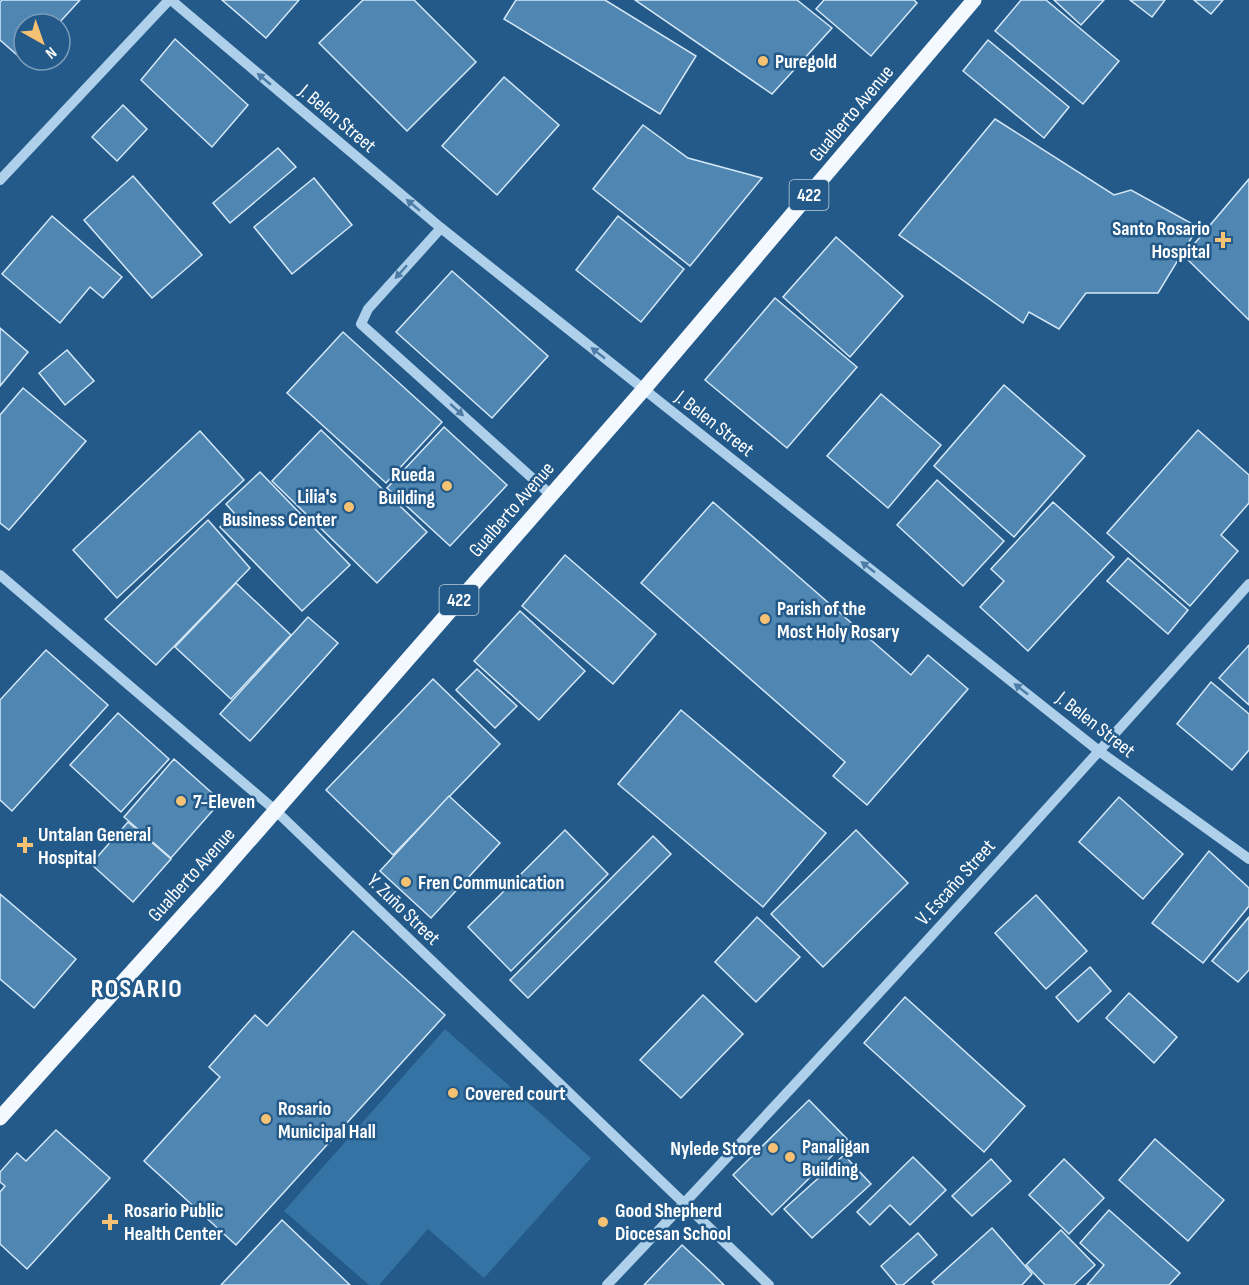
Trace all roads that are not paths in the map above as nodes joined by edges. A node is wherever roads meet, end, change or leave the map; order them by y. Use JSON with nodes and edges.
{"nodes":[{"id":1,"x":170,"y":0,"type":"edge"},
{"id":2,"x":974,"y":0,"type":"edge"},
{"id":3,"x":0,"y":180,"type":"edge"},
{"id":4,"x":441,"y":228,"type":"junction"},
{"id":5,"x":644,"y":389,"type":"junction"},
{"id":6,"x":551,"y":495,"type":"junction"},
{"id":7,"x":0,"y":575,"type":"edge"},
{"id":8,"x":1249,"y":584,"type":"edge"},
{"id":9,"x":1099,"y":751,"type":"junction"},
{"id":10,"x":276,"y":810,"type":"junction"},
{"id":11,"x":1249,"y":859,"type":"edge"},
{"id":12,"x":0,"y":1118,"type":"edge"},
{"id":13,"x":685,"y":1203,"type":"junction"},
{"id":14,"x":608,"y":1285,"type":"edge"},
{"id":15,"x":769,"y":1285,"type":"edge"}],
"edges":[{"from":1,"to":3,"type":"street"},
{"from":4,"to":1,"type":"street","name":"J. Belen Street","one_way":true},
{"from":2,"to":5,"type":"main road","name":"Gualberto Avenue","number":"422"},
{"from":5,"to":4,"type":"street","name":"J. Belen Street","one_way":true},
{"from":4,"to":6,"type":"street","one_way":true},
{"from":5,"to":6,"type":"main road","name":"Gualberto Avenue","number":"422"},
{"from":9,"to":5,"type":"street","name":"J. Belen Street","one_way":true},
{"from":6,"to":10,"type":"main road","name":"Gualberto Avenue","number":"422"},
{"from":7,"to":10,"type":"street","name":"Y. Zuño Street"},
{"from":8,"to":9,"type":"street","name":"V. Escaño Street"},
{"from":9,"to":11,"type":"street","name":"J. Belen Street"},
{"from":9,"to":13,"type":"street","name":"V. Escaño Street"},
{"from":10,"to":12,"type":"main road","name":"Gualberto Avenue","number":"422"},
{"from":10,"to":13,"type":"street","name":"Y. Zuño Street"},
{"from":13,"to":14,"type":"street","name":"V. Escaño Street"},
{"from":13,"to":15,"type":"street","name":"Y. Zuño Street"}]}
